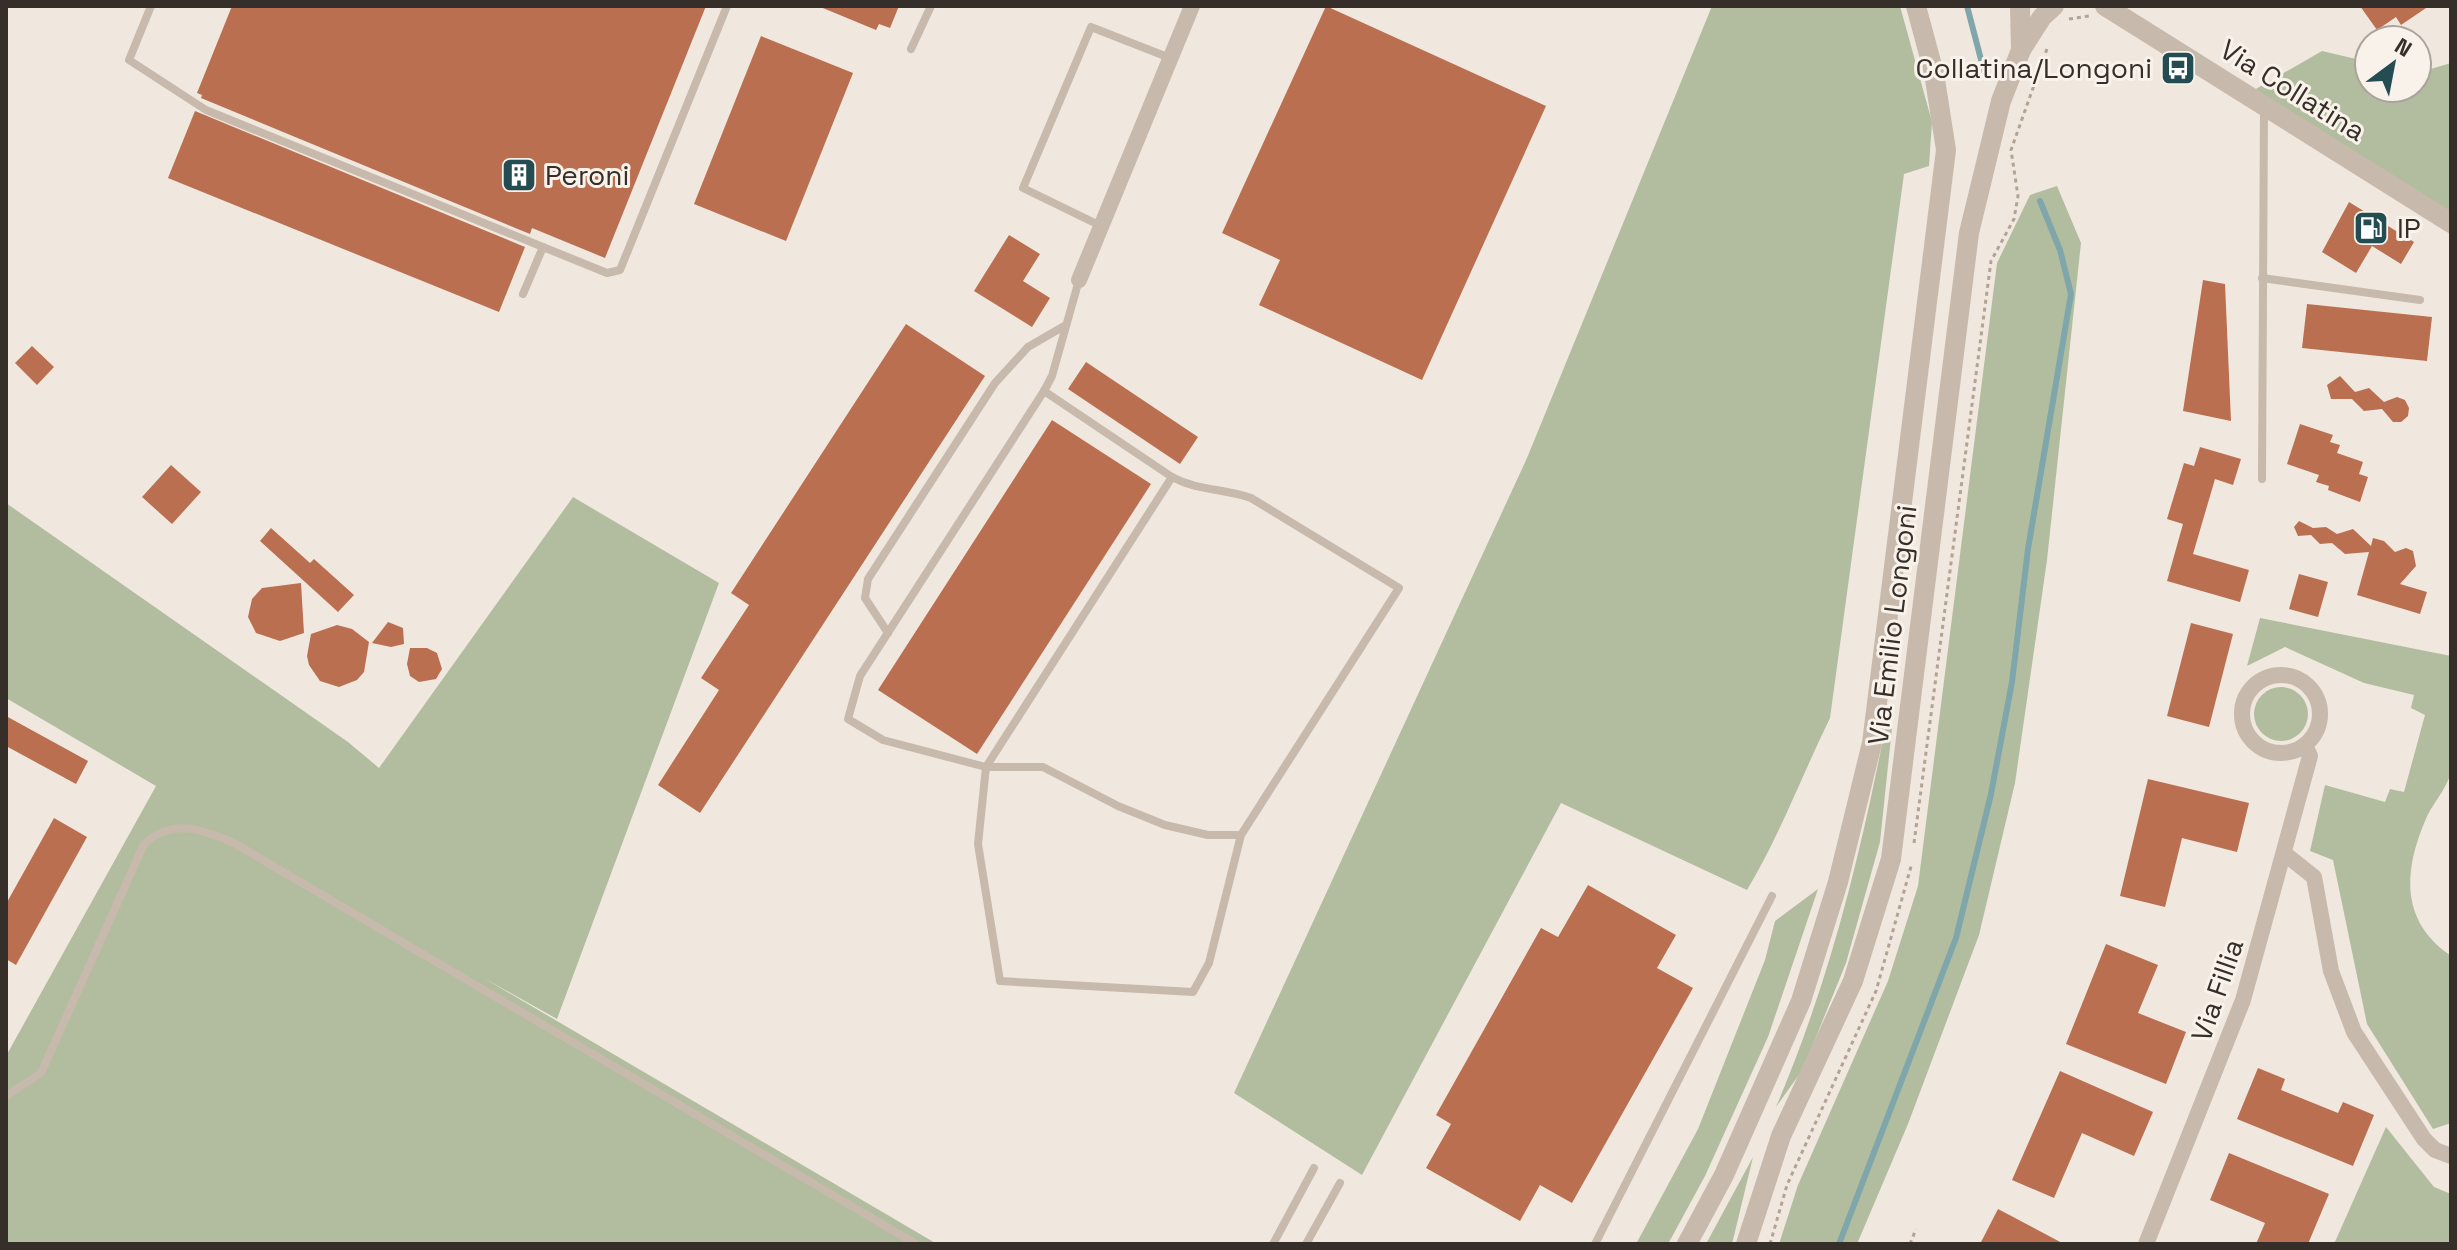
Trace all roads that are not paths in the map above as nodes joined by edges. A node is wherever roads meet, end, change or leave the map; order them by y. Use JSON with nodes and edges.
{"nodes":[{"id":1,"x":151,"y":6,"type":"edge"},
{"id":2,"x":727,"y":6,"type":"edge"},
{"id":3,"x":931,"y":6,"type":"edge"},
{"id":4,"x":1192,"y":6,"type":"edge"},
{"id":5,"x":1916,"y":6,"type":"edge"},
{"id":6,"x":2020,"y":6,"type":"edge"},
{"id":7,"x":2054,"y":6,"type":"edge"},
{"id":8,"x":2105,"y":6,"type":"edge"},
{"id":9,"x":911,"y":49,"type":"dead end"},
{"id":10,"x":2021,"y":50,"type":"junction"},
{"id":11,"x":1170,"y":58,"type":"junction"},
{"id":12,"x":2264,"y":106,"type":"junction"},
{"id":13,"x":2451,"y":223,"type":"edge"},
{"id":14,"x":1102,"y":226,"type":"junction"},
{"id":15,"x":543,"y":247,"type":"junction"},
{"id":16,"x":2262,"y":278,"type":"junction"},
{"id":17,"x":1079,"y":280,"type":"joint"},
{"id":18,"x":523,"y":294,"type":"dead end"},
{"id":19,"x":2420,"y":300,"type":"dead end"},
{"id":20,"x":1066,"y":325,"type":"junction"},
{"id":21,"x":1044,"y":391,"type":"junction"},
{"id":22,"x":1172,"y":477,"type":"junction"},
{"id":23,"x":2262,"y":479,"type":"dead end"},
{"id":24,"x":888,"y":633,"type":"junction"},
{"id":25,"x":2305,"y":745,"type":"junction"},
{"id":26,"x":986,"y":767,"type":"junction"},
{"id":27,"x":1241,"y":835,"type":"junction"},
{"id":28,"x":2285,"y":854,"type":"junction"},
{"id":29,"x":1772,"y":896,"type":"dead end"},
{"id":30,"x":6,"y":1096,"type":"edge"},
{"id":31,"x":2451,"y":1156,"type":"edge"},
{"id":32,"x":1314,"y":1168,"type":"dead end"},
{"id":33,"x":1340,"y":1183,"type":"dead end"},
{"id":34,"x":916,"y":1244,"type":"edge"},
{"id":35,"x":1273,"y":1244,"type":"edge"},
{"id":36,"x":1306,"y":1244,"type":"edge"},
{"id":37,"x":1595,"y":1244,"type":"edge"},
{"id":38,"x":1687,"y":1244,"type":"edge"},
{"id":39,"x":1746,"y":1244,"type":"edge"},
{"id":40,"x":2146,"y":1244,"type":"edge"}],
"edges":[{"from":1,"to":15,"type":"lane"},
{"from":2,"to":15,"type":"lane"},
{"from":3,"to":9,"type":"lane"},
{"from":4,"to":11,"type":"street"},
{"from":5,"to":38,"type":"street","name":"Via Emilio Longoni"},
{"from":6,"to":10,"type":"street"},
{"from":7,"to":10,"type":"street","name":"Via Emilio Longoni"},
{"from":8,"to":12,"type":"street","name":"Via Collatina"},
{"from":10,"to":39,"type":"street","name":"Via Emilio Longoni"},
{"from":11,"to":14,"type":"street"},
{"from":11,"to":14,"type":"lane"},
{"from":12,"to":13,"type":"street","name":"Via Collatina"},
{"from":12,"to":16,"type":"lane"},
{"from":14,"to":17,"type":"street"},
{"from":15,"to":18,"type":"lane"},
{"from":16,"to":19,"type":"lane"},
{"from":16,"to":23,"type":"lane"},
{"from":17,"to":20,"type":"lane"},
{"from":20,"to":21,"type":"lane"},
{"from":20,"to":24,"type":"lane"},
{"from":21,"to":22,"type":"lane"},
{"from":21,"to":24,"type":"lane"},
{"from":22,"to":26,"type":"lane"},
{"from":22,"to":27,"type":"lane"},
{"from":24,"to":26,"type":"lane"},
{"from":25,"to":25,"type":"street"},
{"from":25,"to":28,"type":"street","name":"Via Fillia"},
{"from":26,"to":27,"type":"lane"},
{"from":26,"to":27,"type":"lane"},
{"from":28,"to":31,"type":"street"},
{"from":28,"to":40,"type":"street","name":"Via Fillia"},
{"from":29,"to":37,"type":"lane"},
{"from":30,"to":34,"type":"lane"},
{"from":32,"to":35,"type":"lane"},
{"from":33,"to":36,"type":"lane"}]}
